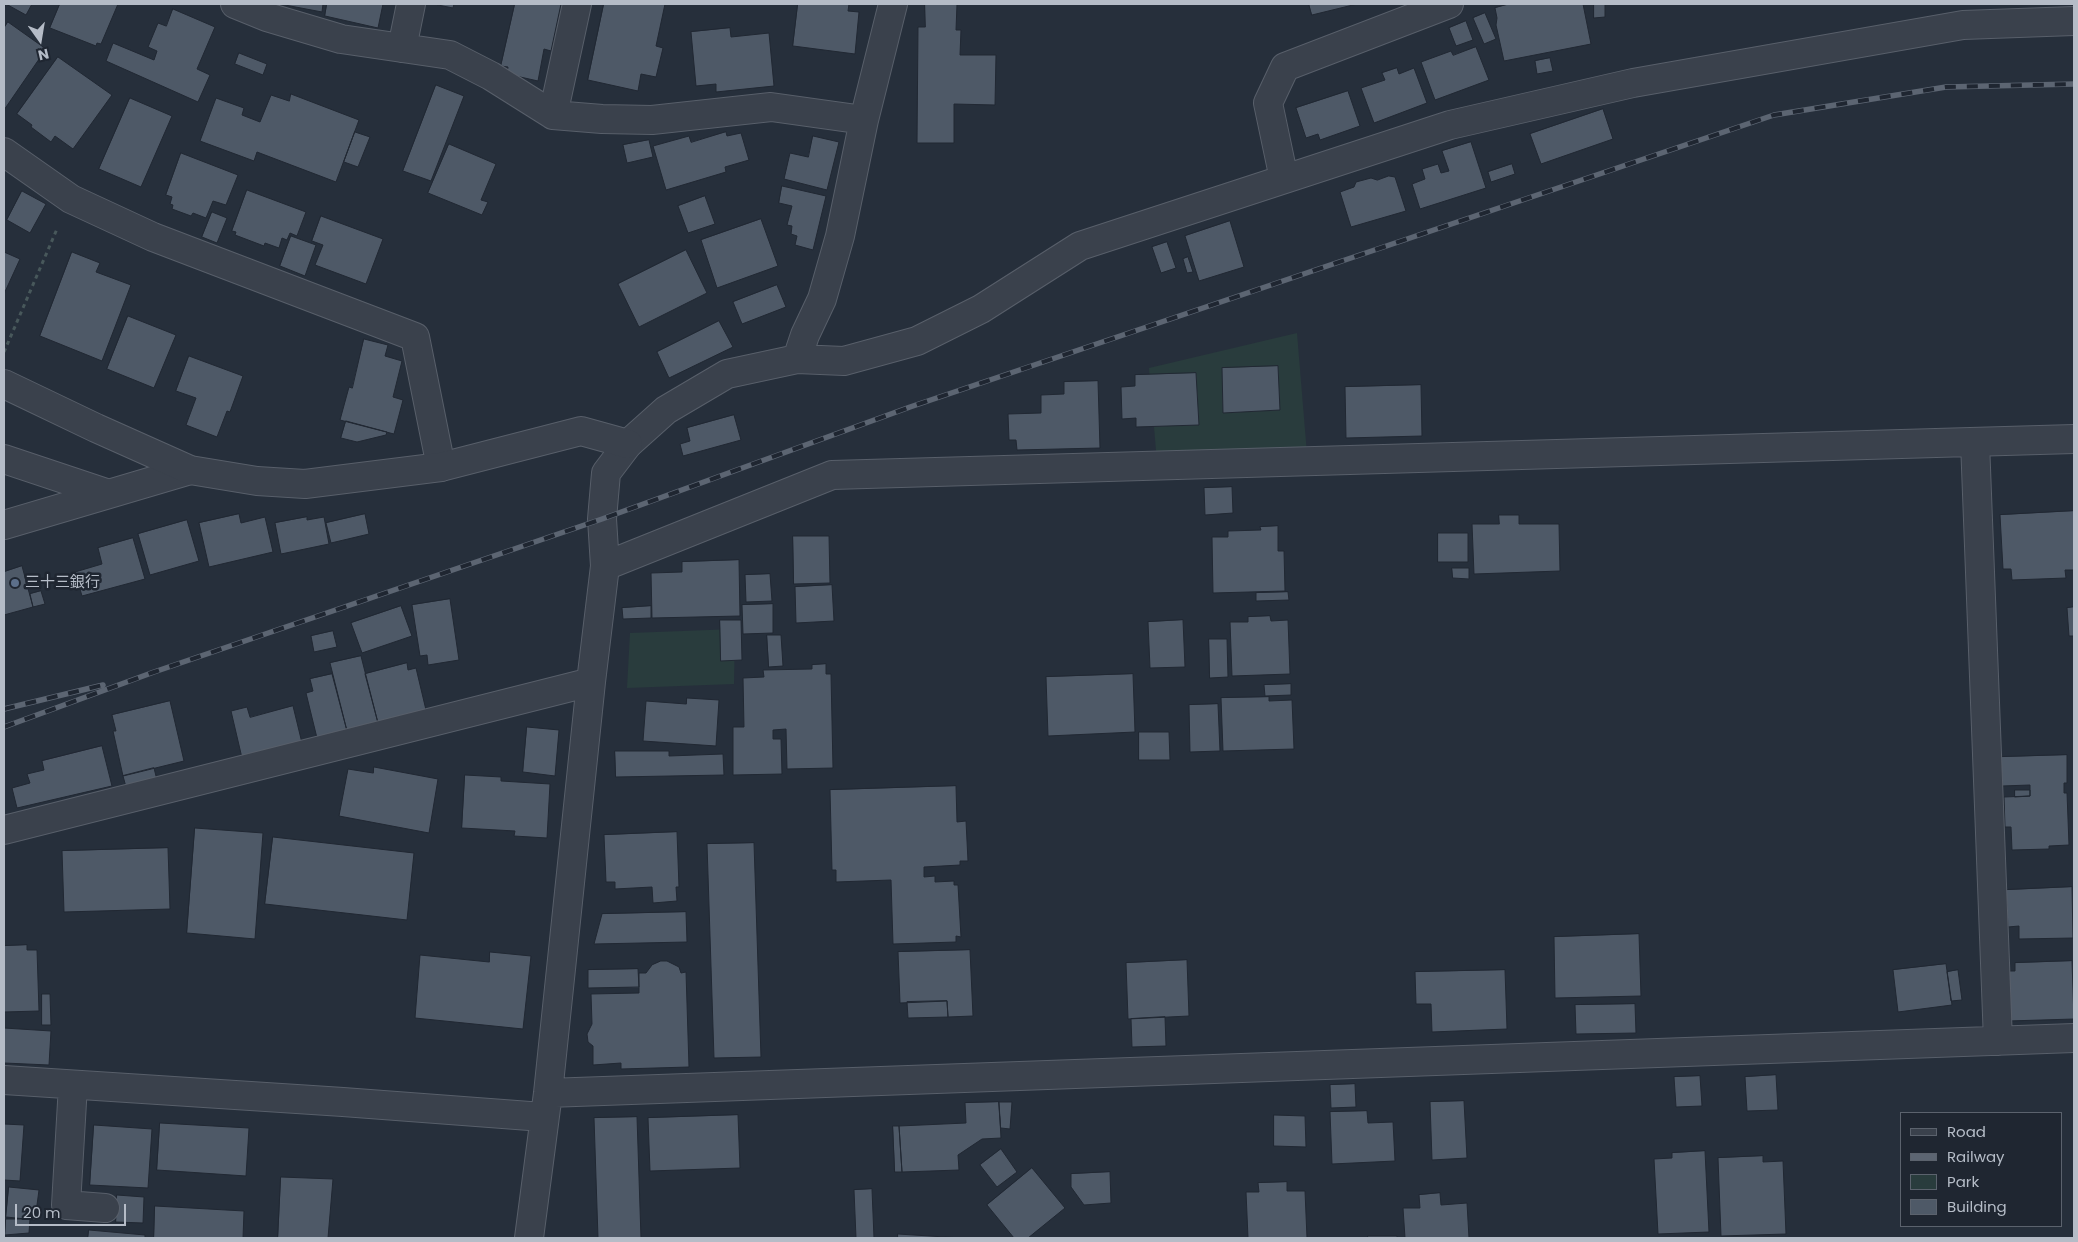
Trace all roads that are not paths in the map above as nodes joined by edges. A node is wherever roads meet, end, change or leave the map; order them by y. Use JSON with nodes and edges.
{"nodes":[{"id":1,"x":235,"y":4,"type":"edge"},
{"id":2,"x":411,"y":4,"type":"edge"},
{"id":3,"x":577,"y":4,"type":"edge"},
{"id":4,"x":893,"y":4,"type":"edge"},
{"id":5,"x":1450,"y":4,"type":"edge"},
{"id":6,"x":2074,"y":21,"type":"edge"},
{"id":7,"x":402,"y":48,"type":"junction"},
{"id":8,"x":553,"y":114,"type":"junction"},
{"id":9,"x":864,"y":120,"type":"junction"},
{"id":10,"x":4,"y":152,"type":"edge"},
{"id":11,"x":1284,"y":179,"type":"junction"},
{"id":12,"x":797,"y":359,"type":"junction"},
{"id":13,"x":4,"y":384,"type":"edge"},
{"id":14,"x":2074,"y":439,"type":"edge"},
{"id":15,"x":1976,"y":442,"type":"junction"},
{"id":16,"x":628,"y":444,"type":"junction"},
{"id":17,"x":4,"y":459,"type":"edge"},
{"id":18,"x":441,"y":467,"type":"junction"},
{"id":19,"x":190,"y":470,"type":"junction"},
{"id":20,"x":106,"y":493,"type":"junction"},
{"id":21,"x":4,"y":525,"type":"edge"},
{"id":22,"x":605,"y":566,"type":"junction"},
{"id":23,"x":590,"y":682,"type":"junction"},
{"id":24,"x":4,"y":830,"type":"edge"},
{"id":25,"x":2074,"y":1038,"type":"edge"},
{"id":26,"x":1998,"y":1041,"type":"junction"},
{"id":27,"x":4,"y":1080,"type":"edge"},
{"id":28,"x":73,"y":1085,"type":"junction"},
{"id":29,"x":545,"y":1105,"type":"junction"},
{"id":30,"x":105,"y":1208,"type":"dead end"},
{"id":31,"x":529,"y":1238,"type":"edge"}],
"edges":[{"from":1,"to":7,"type":"street"},
{"from":2,"to":7,"type":"street"},
{"from":3,"to":8,"type":"street"},
{"from":4,"to":9,"type":"street"},
{"from":5,"to":11,"type":"street"},
{"from":6,"to":11,"type":"street"},
{"from":7,"to":8,"type":"street"},
{"from":8,"to":9,"type":"street"},
{"from":9,"to":12,"type":"street"},
{"from":10,"to":18,"type":"street"},
{"from":11,"to":12,"type":"street"},
{"from":12,"to":16,"type":"street"},
{"from":13,"to":19,"type":"street"},
{"from":14,"to":15,"type":"street"},
{"from":15,"to":22,"type":"street"},
{"from":15,"to":26,"type":"street"},
{"from":16,"to":18,"type":"street"},
{"from":16,"to":22,"type":"street"},
{"from":17,"to":20,"type":"street"},
{"from":18,"to":19,"type":"street"},
{"from":19,"to":20,"type":"street"},
{"from":20,"to":21,"type":"street"},
{"from":22,"to":23,"type":"street"},
{"from":23,"to":24,"type":"street"},
{"from":23,"to":29,"type":"street"},
{"from":25,"to":26,"type":"street"},
{"from":26,"to":29,"type":"street"},
{"from":27,"to":28,"type":"street"},
{"from":28,"to":29,"type":"street"},
{"from":28,"to":30,"type":"street"},
{"from":29,"to":31,"type":"street"}]}
